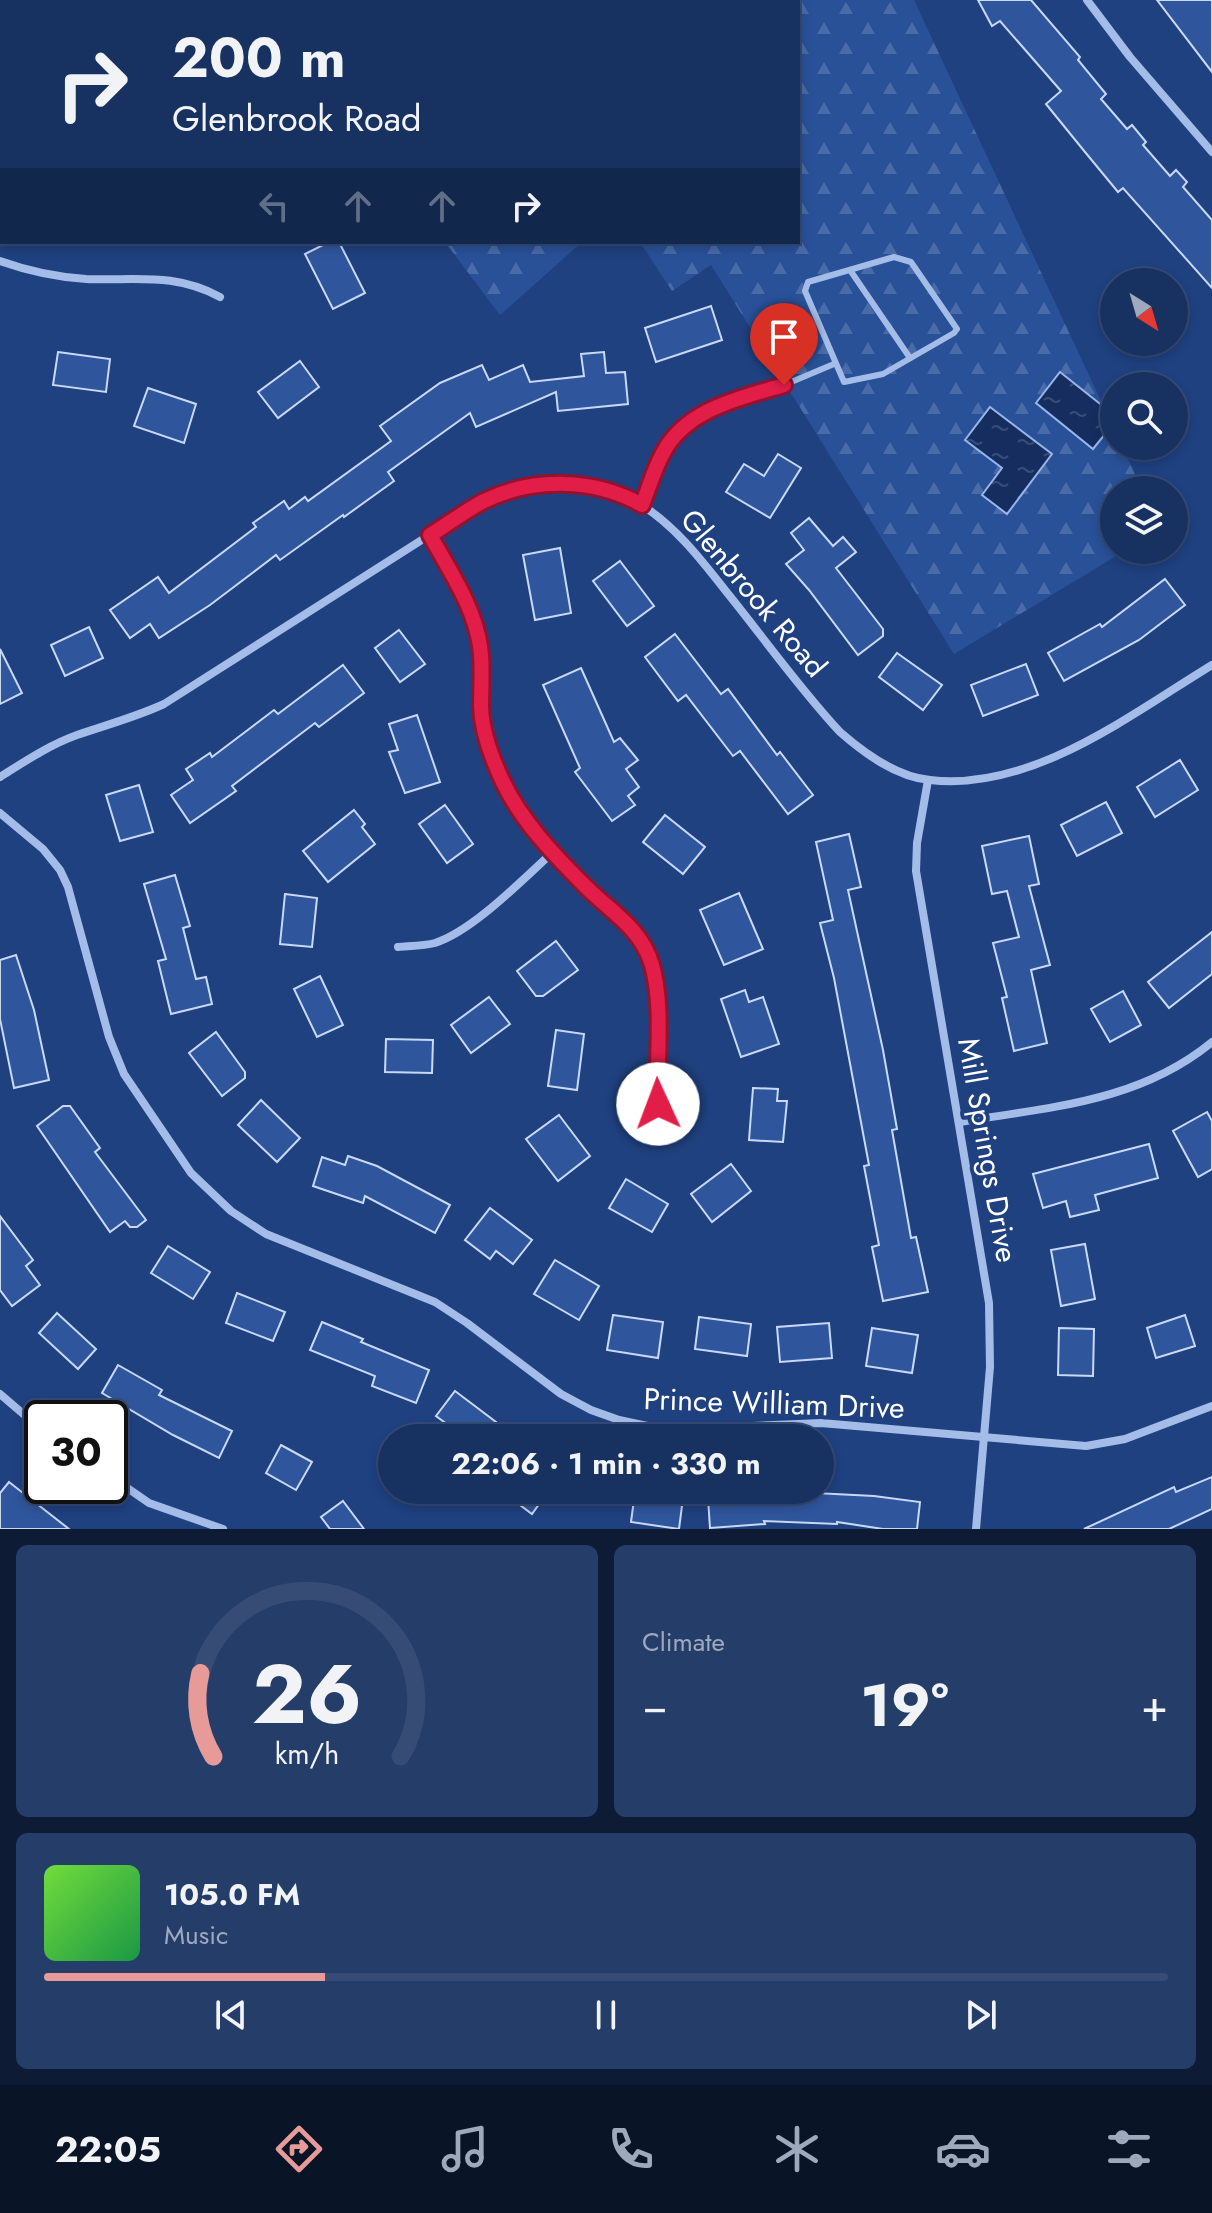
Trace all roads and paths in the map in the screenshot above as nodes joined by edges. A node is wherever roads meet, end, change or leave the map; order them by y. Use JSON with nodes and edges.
{"nodes":[{"id":1,"x":1087,"y":0,"type":"edge"},
{"id":2,"x":1212,"y":152,"type":"edge"},
{"id":3,"x":0,"y":261,"type":"edge"},
{"id":4,"x":850,"y":270,"type":"junction"},
{"id":5,"x":220,"y":297,"type":"dead end"},
{"id":6,"x":910,"y":358,"type":"junction"},
{"id":7,"x":834,"y":364,"type":"junction"},
{"id":8,"x":784,"y":385,"type":"joint"},
{"id":9,"x":642,"y":505,"type":"junction"},
{"id":10,"x":430,"y":535,"type":"junction"},
{"id":11,"x":1212,"y":665,"type":"edge"},
{"id":12,"x":0,"y":777,"type":"edge"},
{"id":13,"x":928,"y":780,"type":"junction"},
{"id":14,"x":0,"y":813,"type":"edge"},
{"id":15,"x":553,"y":852,"type":"junction"},
{"id":16,"x":398,"y":947,"type":"dead end"},
{"id":17,"x":1212,"y":1042,"type":"edge"},
{"id":18,"x":658,"y":1104,"type":"dead end"},
{"id":19,"x":960,"y":1122,"type":"junction"},
{"id":20,"x":0,"y":1394,"type":"edge"},
{"id":21,"x":1212,"y":1406,"type":"edge"},
{"id":22,"x":24,"y":1415,"type":"edge"},
{"id":23,"x":985,"y":1438,"type":"junction"},
{"id":24,"x":128,"y":1488,"type":"edge"},
{"id":25,"x":223,"y":1529,"type":"edge"},
{"id":26,"x":976,"y":1529,"type":"edge"}],
"edges":[{"from":1,"to":2,"type":"street"},
{"from":3,"to":5,"type":"street"},
{"from":4,"to":6,"type":"lane"},
{"from":4,"to":6,"type":"lane"},
{"from":4,"to":7,"type":"lane"},
{"from":6,"to":7,"type":"lane"},
{"from":7,"to":8,"type":"lane"},
{"from":8,"to":9,"type":"street"},
{"from":9,"to":10,"type":"street","name":"Glenbrook Road"},
{"from":9,"to":13,"type":"street","name":"Glenbrook Road"},
{"from":10,"to":12,"type":"street","name":"Glenbrook Road"},
{"from":10,"to":15,"type":"street"},
{"from":11,"to":13,"type":"street","name":"Glenbrook Road"},
{"from":13,"to":19,"type":"street","name":"Mill Springs Drive"},
{"from":14,"to":23,"type":"street","name":"Prince William Drive"},
{"from":15,"to":16,"type":"street"},
{"from":15,"to":18,"type":"street"},
{"from":17,"to":19,"type":"street"},
{"from":19,"to":23,"type":"street","name":"Mill Springs Drive"},
{"from":20,"to":22,"type":"street"},
{"from":21,"to":23,"type":"street","name":"Prince William Drive"},
{"from":23,"to":26,"type":"street","name":"Mill Springs Drive"},
{"from":24,"to":25,"type":"street"}]}
